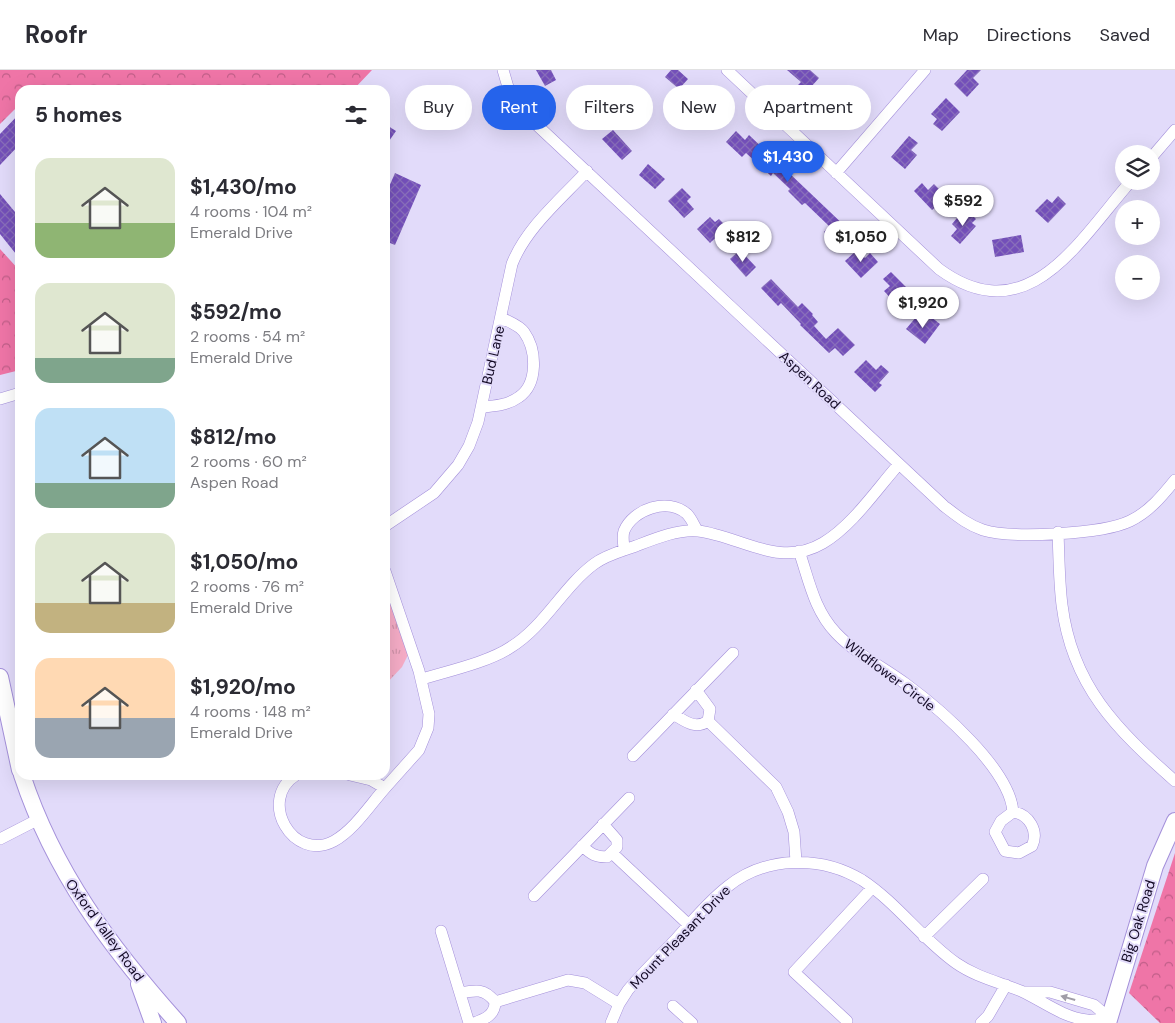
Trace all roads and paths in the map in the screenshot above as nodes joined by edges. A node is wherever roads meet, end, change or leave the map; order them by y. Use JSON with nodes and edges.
{"nodes":[{"id":1,"x":503,"y":70,"type":"edge"},
{"id":2,"x":727,"y":70,"type":"edge"},
{"id":3,"x":925,"y":70,"type":"edge"},
{"id":4,"x":1175,"y":130,"type":"edge"},
{"id":5,"x":1160,"y":148,"type":"edge"},
{"id":6,"x":587,"y":170,"type":"junction"},
{"id":7,"x":836,"y":173,"type":"junction"},
{"id":8,"x":1123,"y":190,"type":"edge"},
{"id":9,"x":502,"y":318,"type":"junction"},
{"id":10,"x":15,"y":394,"type":"edge"},
{"id":11,"x":0,"y":399,"type":"edge"},
{"id":12,"x":482,"y":407,"type":"junction"},
{"id":13,"x":899,"y":464,"type":"junction"},
{"id":14,"x":1175,"y":480,"type":"edge"},
{"id":15,"x":390,"y":523,"type":"edge"},
{"id":16,"x":697,"y":530,"type":"junction"},
{"id":17,"x":1058,"y":532,"type":"junction"},
{"id":18,"x":624,"y":550,"type":"junction"},
{"id":19,"x":799,"y":551,"type":"junction"},
{"id":20,"x":390,"y":586,"type":"edge"},
{"id":21,"x":733,"y":652,"type":"dead end"},
{"id":22,"x":0,"y":677,"type":"edge"},
{"id":23,"x":422,"y":679,"type":"junction"},
{"id":24,"x":696,"y":690,"type":"junction"},
{"id":25,"x":673,"y":714,"type":"junction"},
{"id":26,"x":708,"y":721,"type":"junction"},
{"id":27,"x":15,"y":747,"type":"edge"},
{"id":28,"x":633,"y":756,"type":"dead end"},
{"id":29,"x":24,"y":780,"type":"edge"},
{"id":30,"x":291,"y":780,"type":"edge"},
{"id":31,"x":371,"y":780,"type":"edge"},
{"id":32,"x":1175,"y":781,"type":"edge"},
{"id":33,"x":386,"y":788,"type":"junction"},
{"id":34,"x":630,"y":798,"type":"dead end"},
{"id":35,"x":1013,"y":812,"type":"dead end"},
{"id":36,"x":37,"y":820,"type":"junction"},
{"id":37,"x":1175,"y":821,"type":"edge"},
{"id":38,"x":604,"y":824,"type":"junction"},
{"id":39,"x":0,"y":839,"type":"edge"},
{"id":40,"x":582,"y":846,"type":"junction"},
{"id":41,"x":612,"y":853,"type":"junction"},
{"id":42,"x":796,"y":862,"type":"junction"},
{"id":43,"x":984,"y":879,"type":"dead end"},
{"id":44,"x":872,"y":888,"type":"junction"},
{"id":45,"x":534,"y":896,"type":"dead end"},
{"id":46,"x":689,"y":925,"type":"junction"},
{"id":47,"x":441,"y":931,"type":"dead end"},
{"id":48,"x":924,"y":937,"type":"junction"},
{"id":49,"x":135,"y":973,"type":"junction"},
{"id":50,"x":1006,"y":986,"type":"junction"},
{"id":51,"x":1022,"y":992,"type":"junction"},
{"id":52,"x":460,"y":993,"type":"junction"},
{"id":53,"x":495,"y":1002,"type":"junction"},
{"id":54,"x":619,"y":1004,"type":"junction"},
{"id":55,"x":673,"y":1006,"type":"dead end"},
{"id":56,"x":1108,"y":1020,"type":"edge"},
{"id":57,"x":846,"y":1021,"type":"dead end"},
{"id":58,"x":153,"y":1023,"type":"edge"},
{"id":59,"x":178,"y":1023,"type":"edge"},
{"id":60,"x":469,"y":1023,"type":"edge"},
{"id":61,"x":474,"y":1023,"type":"edge"},
{"id":62,"x":611,"y":1023,"type":"edge"},
{"id":63,"x":692,"y":1023,"type":"edge"},
{"id":64,"x":982,"y":1023,"type":"edge"}],
"edges":[{"from":1,"to":6,"type":"street","name":"Aspen Road"},
{"from":2,"to":7,"type":"street"},
{"from":3,"to":7,"type":"street"},
{"from":4,"to":5,"type":"street"},
{"from":6,"to":9,"type":"street","name":"Bud Lane"},
{"from":6,"to":13,"type":"street","name":"Aspen Road"},
{"from":7,"to":8,"type":"street"},
{"from":9,"to":12,"type":"street","name":"Bud Lane"},
{"from":9,"to":12,"type":"street"},
{"from":10,"to":11,"type":"street"},
{"from":12,"to":15,"type":"street","name":"Bud Lane"},
{"from":13,"to":17,"type":"street","name":"Aspen Road"},
{"from":13,"to":19,"type":"street"},
{"from":14,"to":17,"type":"street","name":"Aspen Road"},
{"from":16,"to":18,"type":"street"},
{"from":16,"to":18,"type":"street"},
{"from":16,"to":19,"type":"street"},
{"from":17,"to":32,"type":"street"},
{"from":18,"to":23,"type":"street"},
{"from":19,"to":35,"type":"street","name":"Wildflower Circle"},
{"from":20,"to":23,"type":"street"},
{"from":21,"to":24,"type":"street"},
{"from":22,"to":27,"type":"main road"},
{"from":23,"to":33,"type":"street"},
{"from":24,"to":25,"type":"street"},
{"from":24,"to":26,"type":"street"},
{"from":25,"to":26,"type":"street"},
{"from":25,"to":28,"type":"street"},
{"from":26,"to":42,"type":"street"},
{"from":29,"to":36,"type":"main road","name":"Oxford Valley Road"},
{"from":30,"to":33,"type":"street"},
{"from":31,"to":33,"type":"street"},
{"from":34,"to":38,"type":"street"},
{"from":36,"to":39,"type":"street"},
{"from":36,"to":49,"type":"main road","name":"Oxford Valley Road"},
{"from":37,"to":56,"type":"main road","name":"Big Oak Road"},
{"from":38,"to":40,"type":"street"},
{"from":38,"to":41,"type":"street"},
{"from":40,"to":41,"type":"street"},
{"from":40,"to":45,"type":"street"},
{"from":41,"to":46,"type":"street"},
{"from":42,"to":44,"type":"street","name":"Mount Pleasant Drive"},
{"from":42,"to":46,"type":"street","name":"Mount Pleasant Drive"},
{"from":43,"to":48,"type":"street"},
{"from":44,"to":48,"type":"street","name":"Mount Pleasant Drive"},
{"from":44,"to":57,"type":"street"},
{"from":46,"to":54,"type":"street","name":"Mount Pleasant Drive"},
{"from":47,"to":52,"type":"street"},
{"from":48,"to":50,"type":"street","name":"Mount Pleasant Drive"},
{"from":49,"to":58,"type":"main road"},
{"from":49,"to":59,"type":"main road","name":"Oxford Valley Road"},
{"from":50,"to":51,"type":"street","name":"Mount Pleasant Drive"},
{"from":50,"to":64,"type":"street"},
{"from":51,"to":56,"type":"street","name":"Mount Pleasant Drive"},
{"from":56,"to":51,"type":"street","name":"Mount Pleasant Drive","one_way":true},
{"from":52,"to":53,"type":"street"},
{"from":52,"to":60,"type":"street"},
{"from":53,"to":54,"type":"street"},
{"from":53,"to":61,"type":"street"},
{"from":54,"to":62,"type":"street","name":"Mount Pleasant Drive"},
{"from":55,"to":63,"type":"street"}]}
